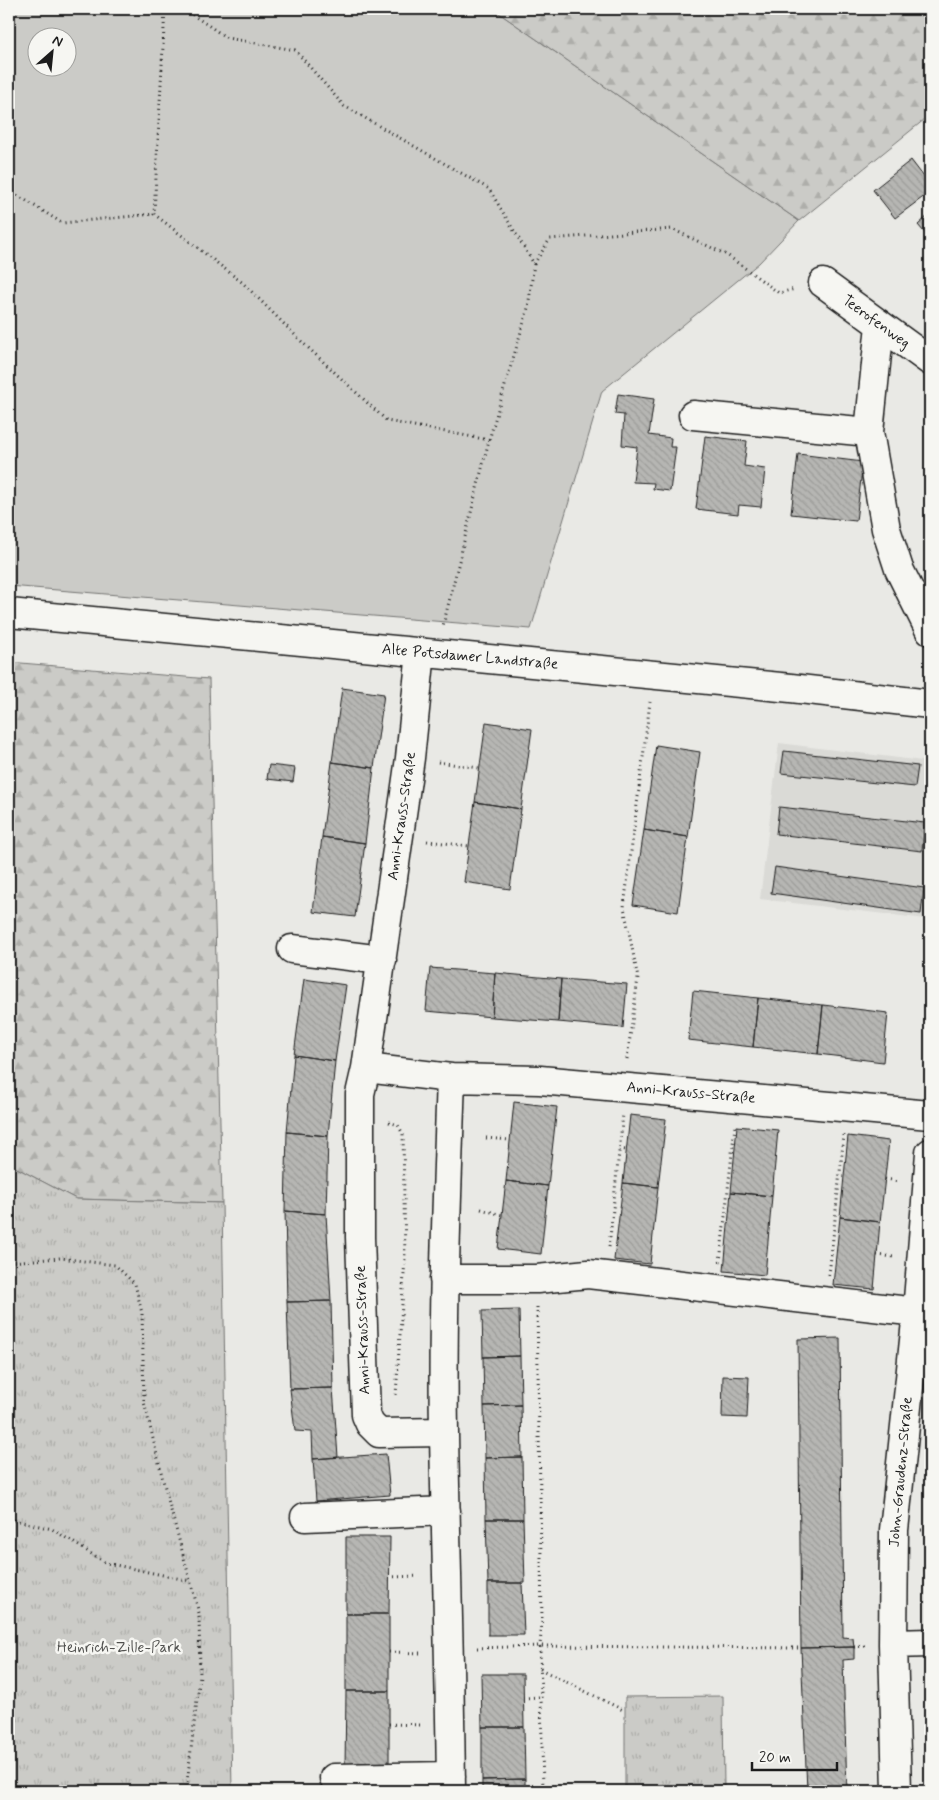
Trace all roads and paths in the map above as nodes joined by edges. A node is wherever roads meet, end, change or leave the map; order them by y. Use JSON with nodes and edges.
{"nodes":[{"id":1,"x":165,"y":9,"type":"edge"},
{"id":2,"x":184,"y":9,"type":"edge"},
{"id":3,"x":9,"y":190,"type":"edge"},
{"id":4,"x":154,"y":214,"type":"junction"},
{"id":5,"x":534,"y":264,"type":"junction"},
{"id":6,"x":822,"y":283,"type":"joint"},
{"id":7,"x":880,"y":325,"type":"junction"},
{"id":8,"x":930,"y":360,"type":"edge"},
{"id":9,"x":693,"y":415,"type":"dead end"},
{"id":10,"x":869,"y":432,"type":"junction"},
{"id":11,"x":489,"y":440,"type":"junction"},
{"id":12,"x":9,"y":613,"type":"edge"},
{"id":13,"x":930,"y":630,"type":"edge"},
{"id":14,"x":428,"y":653,"type":"junction"},
{"id":15,"x":654,"y":675,"type":"junction"},
{"id":16,"x":930,"y":704,"type":"edge"},
{"id":17,"x":410,"y":758,"type":"junction"},
{"id":18,"x":479,"y":768,"type":"dead end"},
{"id":19,"x":399,"y":838,"type":"junction"},
{"id":20,"x":468,"y":846,"type":"dead end"},
{"id":21,"x":292,"y":948,"type":"dead end"},
{"id":22,"x":382,"y":960,"type":"junction"},
{"id":23,"x":366,"y":1068,"type":"junction"},
{"id":24,"x":451,"y":1078,"type":"junction"},
{"id":25,"x":623,"y":1099,"type":"junction"},
{"id":26,"x":360,"y":1115,"type":"junction"},
{"id":27,"x":930,"y":1115,"type":"edge"},
{"id":28,"x":735,"y":1121,"type":"dead end"},
{"id":29,"x":845,"y":1131,"type":"dead end"},
{"id":30,"x":486,"y":1138,"type":"dead end"},
{"id":31,"x":510,"y":1140,"type":"dead end"},
{"id":32,"x":619,"y":1149,"type":"junction"},
{"id":33,"x":626,"y":1150,"type":"dead end"},
{"id":34,"x":930,"y":1153,"type":"edge"},
{"id":35,"x":885,"y":1179,"type":"dead end"},
{"id":36,"x":905,"y":1182,"type":"dead end"},
{"id":37,"x":481,"y":1209,"type":"dead end"},
{"id":38,"x":502,"y":1215,"type":"dead end"},
{"id":39,"x":611,"y":1223,"type":"junction"},
{"id":40,"x":618,"y":1223,"type":"dead end"},
{"id":41,"x":877,"y":1255,"type":"dead end"},
{"id":42,"x":897,"y":1257,"type":"dead end"},
{"id":43,"x":9,"y":1262,"type":"edge"},
{"id":44,"x":606,"y":1276,"type":"junction"},
{"id":45,"x":444,"y":1278,"type":"junction"},
{"id":46,"x":537,"y":1279,"type":"junction"},
{"id":47,"x":716,"y":1289,"type":"junction"},
{"id":48,"x":827,"y":1302,"type":"junction"},
{"id":49,"x":917,"y":1312,"type":"junction"},
{"id":50,"x":444,"y":1432,"type":"junction"},
{"id":51,"x":393,"y":1433,"type":"junction"},
{"id":52,"x":446,"y":1511,"type":"junction"},
{"id":53,"x":305,"y":1517,"type":"dead end"},
{"id":54,"x":9,"y":1520,"type":"edge"},
{"id":55,"x":422,"y":1576,"type":"dead end"},
{"id":56,"x":390,"y":1577,"type":"dead end"},
{"id":57,"x":190,"y":1581,"type":"junction"},
{"id":58,"x":894,"y":1644,"type":"junction"},
{"id":59,"x":930,"y":1644,"type":"edge"},
{"id":60,"x":540,"y":1646,"type":"junction"},
{"id":61,"x":801,"y":1648,"type":"dead end"},
{"id":62,"x":450,"y":1649,"type":"junction"},
{"id":63,"x":389,"y":1652,"type":"dead end"},
{"id":64,"x":423,"y":1653,"type":"dead end"},
{"id":65,"x":540,"y":1669,"type":"junction"},
{"id":66,"x":540,"y":1697,"type":"junction"},
{"id":67,"x":523,"y":1698,"type":"dead end"},
{"id":68,"x":625,"y":1711,"type":"dead end"},
{"id":69,"x":389,"y":1724,"type":"dead end"},
{"id":70,"x":424,"y":1725,"type":"dead end"},
{"id":71,"x":334,"y":1778,"type":"dead end"},
{"id":72,"x":9,"y":1783,"type":"edge"},
{"id":73,"x":451,"y":1783,"type":"edge"},
{"id":74,"x":12,"y":1791,"type":"edge"},
{"id":75,"x":186,"y":1791,"type":"edge"},
{"id":76,"x":543,"y":1791,"type":"edge"},
{"id":77,"x":897,"y":1791,"type":"edge"}],
"edges":[{"from":1,"to":4,"type":"path"},
{"from":2,"to":5,"type":"path"},
{"from":3,"to":4,"type":"path"},
{"from":4,"to":11,"type":"path"},
{"from":5,"to":6,"type":"path"},
{"from":5,"to":11,"type":"path"},
{"from":6,"to":7,"type":"street","name":"Teerofenweg"},
{"from":7,"to":8,"type":"street","name":"Teerofenweg"},
{"from":7,"to":10,"type":"street"},
{"from":9,"to":10,"type":"street"},
{"from":10,"to":13,"type":"street"},
{"from":11,"to":14,"type":"path"},
{"from":12,"to":14,"type":"street","name":"Alte Potsdamer Landstraße"},
{"from":14,"to":15,"type":"street","name":"Alte Potsdamer Landstraße"},
{"from":14,"to":17,"type":"street","name":"Anni-Krauss-Straße"},
{"from":15,"to":16,"type":"street","name":"Alte Potsdamer Landstraße"},
{"from":15,"to":25,"type":"path"},
{"from":17,"to":18,"type":"path"},
{"from":17,"to":19,"type":"street","name":"Anni-Krauss-Straße"},
{"from":19,"to":20,"type":"path"},
{"from":19,"to":22,"type":"street","name":"Anni-Krauss-Straße"},
{"from":21,"to":22,"type":"street"},
{"from":22,"to":23,"type":"street","name":"Anni-Krauss-Straße"},
{"from":23,"to":24,"type":"street","name":"Anni-Krauss-Straße"},
{"from":23,"to":26,"type":"street","name":"Anni-Krauss-Straße"},
{"from":24,"to":25,"type":"street","name":"Anni-Krauss-Straße"},
{"from":24,"to":45,"type":"street"},
{"from":25,"to":27,"type":"street","name":"Anni-Krauss-Straße"},
{"from":25,"to":32,"type":"path"},
{"from":26,"to":51,"type":"street","name":"Anni-Krauss-Straße"},
{"from":26,"to":51,"type":"path"},
{"from":28,"to":47,"type":"path"},
{"from":29,"to":48,"type":"path"},
{"from":30,"to":31,"type":"path"},
{"from":32,"to":33,"type":"path"},
{"from":32,"to":39,"type":"path"},
{"from":34,"to":49,"type":"street","name":"John-Graudenz-Straße"},
{"from":35,"to":36,"type":"path"},
{"from":37,"to":38,"type":"path"},
{"from":39,"to":40,"type":"path"},
{"from":39,"to":44,"type":"path"},
{"from":41,"to":42,"type":"path"},
{"from":43,"to":57,"type":"path"},
{"from":44,"to":46,"type":"street"},
{"from":44,"to":47,"type":"street"},
{"from":45,"to":46,"type":"street"},
{"from":45,"to":50,"type":"street"},
{"from":46,"to":60,"type":"path"},
{"from":47,"to":48,"type":"street"},
{"from":48,"to":49,"type":"street"},
{"from":49,"to":58,"type":"street","name":"John-Graudenz-Straße"},
{"from":50,"to":51,"type":"street","name":"Anni-Krauss-Straße"},
{"from":50,"to":52,"type":"street"},
{"from":52,"to":53,"type":"street"},
{"from":52,"to":62,"type":"street"},
{"from":54,"to":57,"type":"path"},
{"from":55,"to":56,"type":"path"},
{"from":57,"to":75,"type":"path"},
{"from":58,"to":59,"type":"street"},
{"from":58,"to":77,"type":"street","name":"John-Graudenz-Straße"},
{"from":60,"to":61,"type":"path"},
{"from":60,"to":62,"type":"path"},
{"from":60,"to":65,"type":"path"},
{"from":62,"to":73,"type":"street"},
{"from":63,"to":64,"type":"path"},
{"from":65,"to":66,"type":"path"},
{"from":65,"to":68,"type":"path"},
{"from":66,"to":67,"type":"path"},
{"from":66,"to":76,"type":"path"},
{"from":69,"to":70,"type":"path"},
{"from":71,"to":73,"type":"street"},
{"from":72,"to":74,"type":"path"}]}
